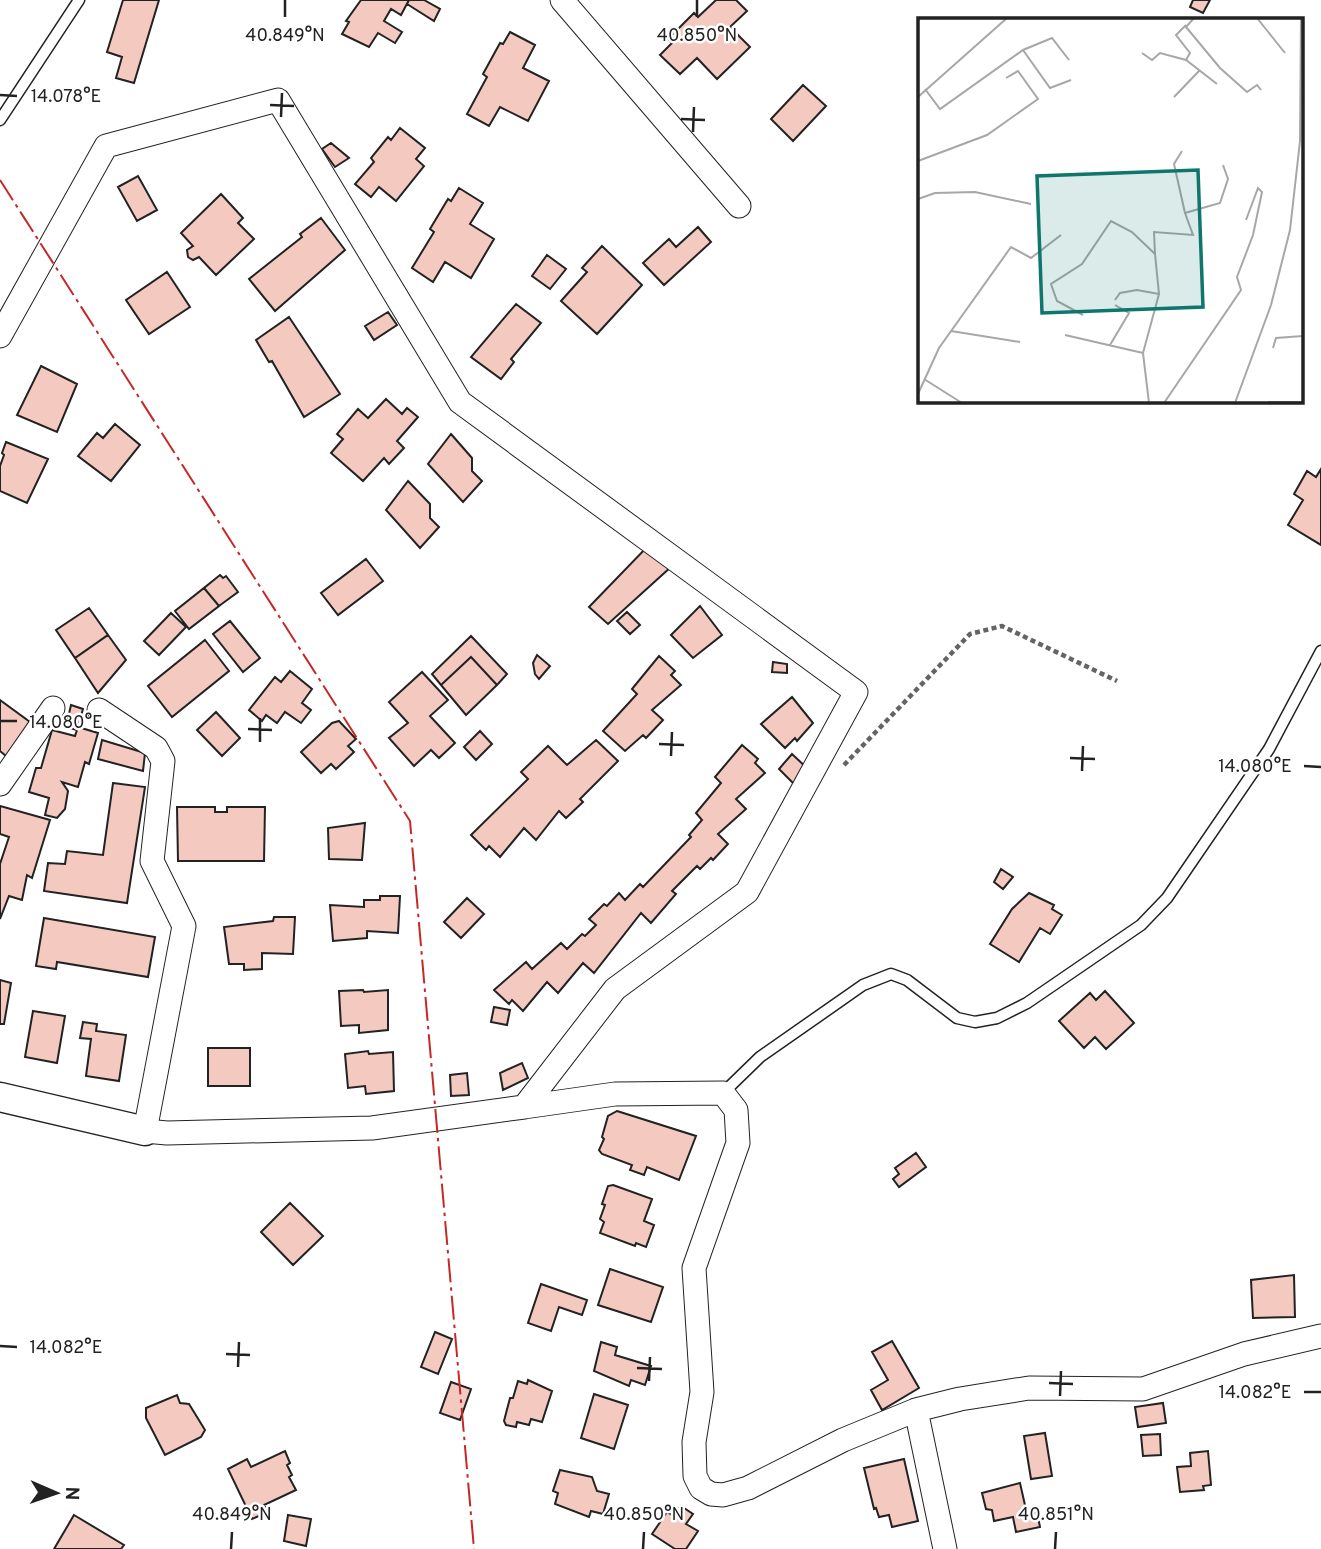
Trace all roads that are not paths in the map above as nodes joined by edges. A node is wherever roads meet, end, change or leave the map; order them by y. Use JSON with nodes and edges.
{"nodes":[{"id":1,"x":79,"y":0,"type":"edge"},
{"id":2,"x":562,"y":0,"type":"edge"},
{"id":3,"x":0,"y":120,"type":"edge"},
{"id":4,"x":740,"y":206,"type":"dead end"},
{"id":5,"x":0,"y":337,"type":"edge"},
{"id":6,"x":1321,"y":651,"type":"edge"},
{"id":7,"x":53,"y":708,"type":"dead end"},
{"id":8,"x":99,"y":710,"type":"dead end"},
{"id":9,"x":0,"y":784,"type":"edge"},
{"id":10,"x":723,"y":1093,"type":"junction"},
{"id":11,"x":0,"y":1097,"type":"edge"},
{"id":12,"x":524,"y":1107,"type":"junction"},
{"id":13,"x":145,"y":1131,"type":"junction"},
{"id":14,"x":1321,"y":1336,"type":"edge"},
{"id":15,"x":916,"y":1410,"type":"junction"},
{"id":16,"x":945,"y":1549,"type":"edge"}],
"edges":[{"from":1,"to":3,"type":"lane"},
{"from":2,"to":4,"type":"street"},
{"from":5,"to":12,"type":"street"},
{"from":6,"to":10,"type":"lane"},
{"from":7,"to":9,"type":"street"},
{"from":8,"to":13,"type":"street"},
{"from":10,"to":12,"type":"street"},
{"from":10,"to":15,"type":"street"},
{"from":11,"to":13,"type":"street"},
{"from":12,"to":13,"type":"street"},
{"from":14,"to":15,"type":"street"},
{"from":15,"to":16,"type":"street"}]}
